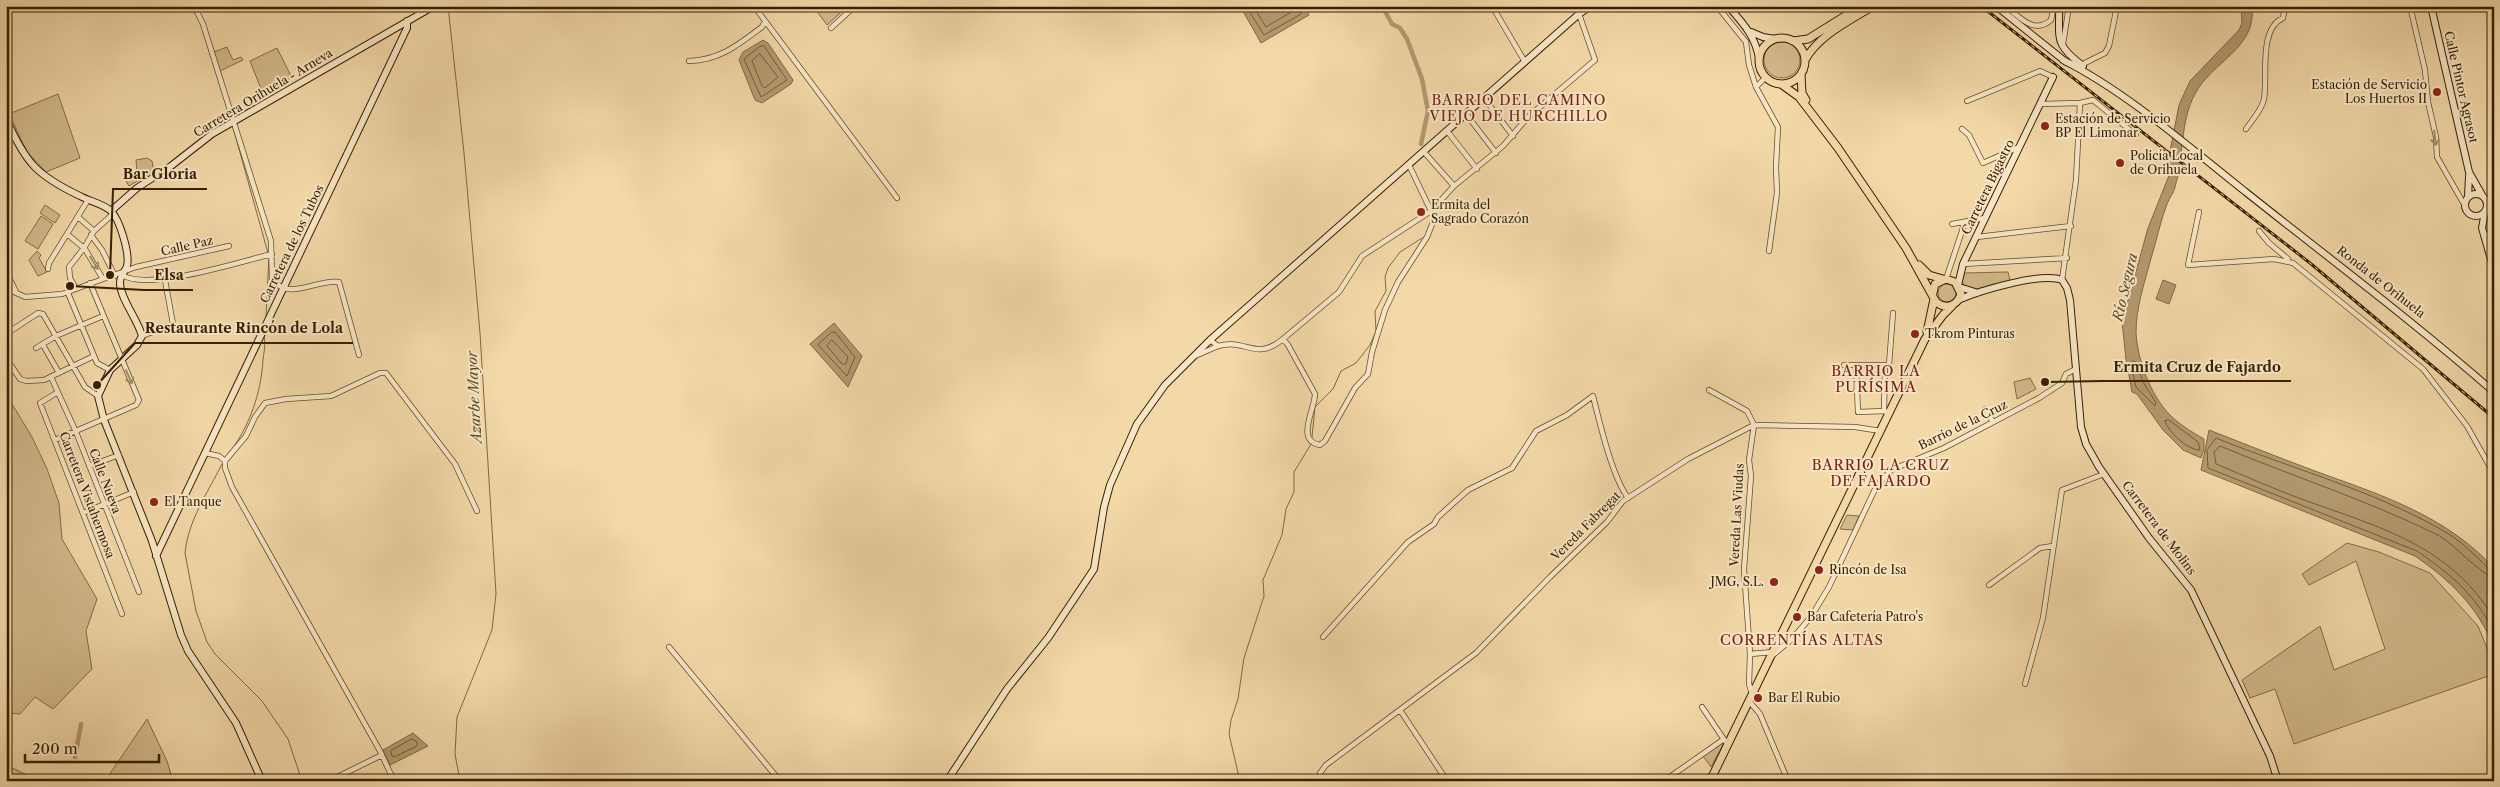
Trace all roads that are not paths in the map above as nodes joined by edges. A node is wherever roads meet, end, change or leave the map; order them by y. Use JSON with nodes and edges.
{"nodes":[{"id":1,"x":194,"y":6,"type":"edge"},
{"id":2,"x":434,"y":6,"type":"edge"},
{"id":3,"x":754,"y":6,"type":"edge"},
{"id":4,"x":855,"y":6,"type":"edge"},
{"id":5,"x":1492,"y":6,"type":"edge"},
{"id":6,"x":1592,"y":6,"type":"edge"},
{"id":7,"x":1717,"y":6,"type":"edge"},
{"id":8,"x":1728,"y":6,"type":"edge"},
{"id":9,"x":1861,"y":6,"type":"edge"},
{"id":10,"x":1873,"y":6,"type":"edge"},
{"id":11,"x":1996,"y":6,"type":"edge"},
{"id":12,"x":2005,"y":6,"type":"edge"},
{"id":13,"x":2054,"y":6,"type":"edge"},
{"id":14,"x":2059,"y":6,"type":"edge"},
{"id":15,"x":2067,"y":6,"type":"edge"},
{"id":16,"x":2117,"y":6,"type":"edge"},
{"id":17,"x":2285,"y":6,"type":"edge"},
{"id":18,"x":2410,"y":6,"type":"edge"},
{"id":19,"x":2431,"y":6,"type":"edge"},
{"id":20,"x":1579,"y":14,"type":"junction"},
{"id":21,"x":407,"y":21,"type":"junction"},
{"id":22,"x":765,"y":21,"type":"junction"},
{"id":23,"x":2064,"y":22,"type":"dead end"},
{"id":24,"x":831,"y":28,"type":"dead end"},
{"id":25,"x":1749,"y":31,"type":"junction"},
{"id":26,"x":1775,"y":39,"type":"junction"},
{"id":27,"x":1793,"y":41,"type":"junction"},
{"id":28,"x":2063,"y":44,"type":"dead end"},
{"id":29,"x":1759,"y":59,"type":"junction"},
{"id":30,"x":1805,"y":60,"type":"junction"},
{"id":31,"x":2064,"y":60,"type":"junction"},
{"id":32,"x":689,"y":61,"type":"dead end"},
{"id":33,"x":1525,"y":62,"type":"junction"},
{"id":34,"x":2085,"y":63,"type":"dead end"},
{"id":35,"x":1801,"y":74,"type":"junction"},
{"id":36,"x":1766,"y":77,"type":"junction"},
{"id":37,"x":2053,"y":77,"type":"joint"},
{"id":38,"x":1781,"y":84,"type":"junction"},
{"id":39,"x":1756,"y":87,"type":"junction"},
{"id":40,"x":2109,"y":87,"type":"junction"},
{"id":41,"x":1484,"y":98,"type":"junction"},
{"id":42,"x":1967,"y":101,"type":"dead end"},
{"id":43,"x":2080,"y":103,"type":"junction"},
{"id":44,"x":2042,"y":104,"type":"junction"},
{"id":45,"x":1811,"y":110,"type":"junction"},
{"id":46,"x":1466,"y":114,"type":"junction"},
{"id":47,"x":6,"y":119,"type":"edge"},
{"id":48,"x":232,"y":122,"type":"junction"},
{"id":49,"x":1962,"y":129,"type":"dead end"},
{"id":50,"x":2246,"y":129,"type":"dead end"},
{"id":51,"x":1447,"y":131,"type":"junction"},
{"id":52,"x":2168,"y":133,"type":"junction"},
{"id":53,"x":2136,"y":135,"type":"dead end"},
{"id":54,"x":1512,"y":136,"type":"junction"},
{"id":55,"x":2020,"y":147,"type":"junction"},
{"id":56,"x":1424,"y":152,"type":"junction"},
{"id":57,"x":1496,"y":153,"type":"junction"},
{"id":58,"x":1409,"y":165,"type":"junction"},
{"id":59,"x":1477,"y":169,"type":"junction"},
{"id":60,"x":2469,"y":172,"type":"junction"},
{"id":61,"x":1454,"y":186,"type":"junction"},
{"id":62,"x":2482,"y":195,"type":"junction"},
{"id":63,"x":2468,"y":196,"type":"junction"},
{"id":64,"x":897,"y":198,"type":"dead end"},
{"id":65,"x":88,"y":200,"type":"junction"},
{"id":66,"x":2465,"y":206,"type":"junction"},
{"id":67,"x":1431,"y":211,"type":"junction"},
{"id":68,"x":2199,"y":212,"type":"dead end"},
{"id":69,"x":2485,"y":212,"type":"junction"},
{"id":70,"x":112,"y":213,"type":"junction"},
{"id":71,"x":2474,"y":216,"type":"junction"},
{"id":72,"x":78,"y":217,"type":"junction"},
{"id":73,"x":1986,"y":218,"type":"junction"},
{"id":74,"x":1965,"y":222,"type":"junction"},
{"id":75,"x":1952,"y":224,"type":"dead end"},
{"id":76,"x":2071,"y":226,"type":"junction"},
{"id":77,"x":2259,"y":231,"type":"dead end"},
{"id":78,"x":2483,"y":231,"type":"junction"},
{"id":79,"x":92,"y":233,"type":"junction"},
{"id":80,"x":67,"y":234,"type":"junction"},
{"id":81,"x":1976,"y":237,"type":"junction"},
{"id":82,"x":2494,"y":239,"type":"edge"},
{"id":83,"x":229,"y":246,"type":"dead end"},
{"id":84,"x":84,"y":248,"type":"junction"},
{"id":85,"x":1906,"y":248,"type":"junction"},
{"id":86,"x":1769,"y":251,"type":"dead end"},
{"id":87,"x":272,"y":254,"type":"junction"},
{"id":88,"x":2067,"y":258,"type":"junction"},
{"id":89,"x":2293,"y":263,"type":"junction"},
{"id":90,"x":1962,"y":266,"type":"junction"},
{"id":91,"x":48,"y":269,"type":"dead end"},
{"id":92,"x":2494,"y":270,"type":"edge"},
{"id":93,"x":6,"y":271,"type":"edge"},
{"id":94,"x":118,"y":275,"type":"junction"},
{"id":95,"x":103,"y":279,"type":"junction"},
{"id":96,"x":1946,"y":279,"type":"junction"},
{"id":97,"x":165,"y":280,"type":"junction"},
{"id":98,"x":2062,"y":280,"type":"junction"},
{"id":99,"x":6,"y":283,"type":"edge"},
{"id":100,"x":90,"y":284,"type":"junction"},
{"id":101,"x":1959,"y":286,"type":"junction"},
{"id":102,"x":284,"y":288,"type":"junction"},
{"id":103,"x":76,"y":289,"type":"junction"},
{"id":104,"x":16,"y":292,"type":"junction"},
{"id":105,"x":1975,"y":292,"type":"junction"},
{"id":106,"x":68,"y":293,"type":"junction"},
{"id":107,"x":1933,"y":296,"type":"junction"},
{"id":108,"x":1958,"y":300,"type":"junction"},
{"id":109,"x":1952,"y":306,"type":"junction"},
{"id":110,"x":1893,"y":313,"type":"dead end"},
{"id":111,"x":103,"y":316,"type":"junction"},
{"id":112,"x":81,"y":325,"type":"junction"},
{"id":113,"x":6,"y":334,"type":"edge"},
{"id":114,"x":56,"y":336,"type":"junction"},
{"id":115,"x":142,"y":336,"type":"junction"},
{"id":116,"x":2432,"y":337,"type":"junction"},
{"id":117,"x":1210,"y":340,"type":"junction"},
{"id":118,"x":1283,"y":340,"type":"junction"},
{"id":119,"x":1926,"y":340,"type":"junction"},
{"id":120,"x":43,"y":344,"type":"junction"},
{"id":121,"x":1218,"y":346,"type":"junction"},
{"id":122,"x":36,"y":348,"type":"dead end"},
{"id":123,"x":94,"y":356,"type":"junction"},
{"id":124,"x":359,"y":356,"type":"dead end"},
{"id":125,"x":1192,"y":357,"type":"junction"},
{"id":126,"x":6,"y":358,"type":"edge"},
{"id":127,"x":121,"y":358,"type":"junction"},
{"id":128,"x":1844,"y":365,"type":"dead end"},
{"id":129,"x":1856,"y":365,"type":"junction"},
{"id":130,"x":1885,"y":365,"type":"junction"},
{"id":131,"x":73,"y":366,"type":"junction"},
{"id":132,"x":2076,"y":369,"type":"junction"},
{"id":133,"x":110,"y":370,"type":"junction"},
{"id":134,"x":59,"y":373,"type":"junction"},
{"id":135,"x":51,"y":377,"type":"junction"},
{"id":136,"x":2494,"y":387,"type":"edge"},
{"id":137,"x":1709,"y":390,"type":"dead end"},
{"id":138,"x":58,"y":392,"type":"junction"},
{"id":139,"x":2494,"y":392,"type":"edge"},
{"id":140,"x":98,"y":396,"type":"junction"},
{"id":141,"x":1985,"y":409,"type":"dead end"},
{"id":142,"x":1887,"y":412,"type":"junction"},
{"id":143,"x":104,"y":420,"type":"junction"},
{"id":144,"x":1992,"y":422,"type":"junction"},
{"id":145,"x":1754,"y":425,"type":"junction"},
{"id":146,"x":1881,"y":431,"type":"junction"},
{"id":147,"x":76,"y":432,"type":"junction"},
{"id":148,"x":55,"y":440,"type":"junction"},
{"id":149,"x":205,"y":453,"type":"junction"},
{"id":150,"x":119,"y":455,"type":"junction"},
{"id":151,"x":225,"y":461,"type":"junction"},
{"id":152,"x":89,"y":466,"type":"junction"},
{"id":153,"x":2104,"y":474,"type":"junction"},
{"id":154,"x":2494,"y":474,"type":"edge"},
{"id":155,"x":134,"y":492,"type":"junction"},
{"id":156,"x":1628,"y":498,"type":"junction"},
{"id":157,"x":104,"y":505,"type":"junction"},
{"id":158,"x":477,"y":511,"type":"dead end"},
{"id":159,"x":83,"y":513,"type":"junction"},
{"id":160,"x":2053,"y":546,"type":"junction"},
{"id":161,"x":156,"y":556,"type":"junction"},
{"id":162,"x":1989,"y":585,"type":"dead end"},
{"id":163,"x":139,"y":592,"type":"dead end"},
{"id":164,"x":122,"y":614,"type":"dead end"},
{"id":165,"x":1323,"y":636,"type":"dead end"},
{"id":166,"x":669,"y":647,"type":"dead end"},
{"id":167,"x":1750,"y":654,"type":"junction"},
{"id":168,"x":1772,"y":654,"type":"junction"},
{"id":169,"x":2026,"y":684,"type":"dead end"},
{"id":170,"x":1750,"y":698,"type":"junction"},
{"id":171,"x":1702,"y":706,"type":"dead end"},
{"id":172,"x":1400,"y":710,"type":"junction"},
{"id":173,"x":1726,"y":742,"type":"junction"},
{"id":174,"x":382,"y":755,"type":"junction"},
{"id":175,"x":1667,"y":780,"type":"edge"},
{"id":176,"x":262,"y":781,"type":"edge"},
{"id":177,"x":329,"y":781,"type":"edge"},
{"id":178,"x":394,"y":781,"type":"edge"},
{"id":179,"x":780,"y":781,"type":"edge"},
{"id":180,"x":947,"y":781,"type":"edge"},
{"id":181,"x":1321,"y":781,"type":"edge"},
{"id":182,"x":1447,"y":781,"type":"edge"},
{"id":183,"x":1710,"y":781,"type":"edge"},
{"id":184,"x":1788,"y":781,"type":"edge"},
{"id":185,"x":2278,"y":781,"type":"edge"}],
"edges":[{"from":1,"to":48,"type":"street"},
{"from":2,"to":21,"type":"main road","name":"Carretera Orihuela - Arneva"},
{"from":3,"to":22,"type":"street"},
{"from":4,"to":24,"type":"street"},
{"from":5,"to":33,"type":"street"},
{"from":6,"to":20,"type":"main road"},
{"from":7,"to":39,"type":"street"},
{"from":8,"to":25,"type":"main road"},
{"from":9,"to":27,"type":"main road"},
{"from":10,"to":30,"type":"main road"},
{"from":11,"to":31,"type":"main road","name":"Ronda de Orihuela"},
{"from":12,"to":13,"type":"street"},
{"from":14,"to":40,"type":"main road"},
{"from":15,"to":23,"type":"street"},
{"from":15,"to":28,"type":"street"},
{"from":16,"to":34,"type":"street"},
{"from":17,"to":50,"type":"street"},
{"from":18,"to":66,"type":"street","one_way":true},
{"from":19,"to":60,"type":"main road","name":"Calle Pintor Agrasot"},
{"from":20,"to":33,"type":"main road"},
{"from":20,"to":54,"type":"street"},
{"from":21,"to":48,"type":"main road","name":"Carretera Orihuela - Arneva"},
{"from":21,"to":102,"type":"main road","name":"Carretera de los Tubos"},
{"from":22,"to":32,"type":"street"},
{"from":22,"to":64,"type":"street"},
{"from":25,"to":26,"type":"main road"},
{"from":25,"to":29,"type":"main road"},
{"from":26,"to":27,"type":"main road"},
{"from":26,"to":29,"type":"main road"},
{"from":27,"to":30,"type":"main road"},
{"from":29,"to":36,"type":"main road"},
{"from":30,"to":35,"type":"main road"},
{"from":31,"to":40,"type":"main road","name":"Ronda de Orihuela"},
{"from":31,"to":52,"type":"main road","name":"Ronda de Orihuela"},
{"from":33,"to":41,"type":"main road"},
{"from":35,"to":38,"type":"main road"},
{"from":35,"to":45,"type":"main road"},
{"from":36,"to":38,"type":"main road"},
{"from":36,"to":39,"type":"street"},
{"from":37,"to":42,"type":"street"},
{"from":37,"to":44,"type":"main road","name":"Carretera Bigastro"},
{"from":38,"to":45,"type":"main road"},
{"from":39,"to":86,"type":"street"},
{"from":40,"to":52,"type":"main road","name":"Ronda de Orihuela"},
{"from":41,"to":46,"type":"main road"},
{"from":41,"to":54,"type":"street"},
{"from":43,"to":44,"type":"street"},
{"from":43,"to":53,"type":"street"},
{"from":43,"to":76,"type":"street"},
{"from":44,"to":55,"type":"main road","name":"Carretera Bigastro"},
{"from":45,"to":85,"type":"main road"},
{"from":46,"to":51,"type":"main road"},
{"from":46,"to":57,"type":"street"},
{"from":47,"to":65,"type":"main road"},
{"from":48,"to":70,"type":"main road","name":"Carretera Orihuela - Arneva"},
{"from":48,"to":87,"type":"street"},
{"from":49,"to":55,"type":"street"},
{"from":51,"to":56,"type":"main road"},
{"from":51,"to":59,"type":"street"},
{"from":52,"to":116,"type":"main road","name":"Ronda de Orihuela"},
{"from":54,"to":57,"type":"street"},
{"from":55,"to":73,"type":"main road","name":"Carretera Bigastro"},
{"from":56,"to":58,"type":"main road"},
{"from":56,"to":61,"type":"street"},
{"from":57,"to":59,"type":"street"},
{"from":58,"to":67,"type":"street"},
{"from":58,"to":117,"type":"main road"},
{"from":59,"to":61,"type":"street"},
{"from":60,"to":62,"type":"main road","name":"Calle Pintor Agrasot"},
{"from":60,"to":63,"type":"main road","name":"Calle Pintor Agrasot"},
{"from":61,"to":67,"type":"street"},
{"from":62,"to":63,"type":"main road"},
{"from":62,"to":69,"type":"main road"},
{"from":63,"to":66,"type":"main road"},
{"from":65,"to":70,"type":"main road"},
{"from":65,"to":72,"type":"street"},
{"from":66,"to":71,"type":"main road"},
{"from":67,"to":118,"type":"street"},
{"from":67,"to":118,"type":"street"},
{"from":68,"to":89,"type":"street"},
{"from":69,"to":71,"type":"main road"},
{"from":69,"to":78,"type":"main road"},
{"from":70,"to":79,"type":"street"},
{"from":70,"to":94,"type":"main road"},
{"from":71,"to":78,"type":"main road"},
{"from":72,"to":79,"type":"street"},
{"from":72,"to":80,"type":"street"},
{"from":73,"to":74,"type":"street"},
{"from":73,"to":81,"type":"main road","name":"Carretera Bigastro"},
{"from":74,"to":75,"type":"street"},
{"from":74,"to":96,"type":"street"},
{"from":76,"to":81,"type":"street"},
{"from":76,"to":88,"type":"street"},
{"from":77,"to":89,"type":"street"},
{"from":78,"to":82,"type":"street"},
{"from":78,"to":92,"type":"main road"},
{"from":79,"to":84,"type":"street"},
{"from":79,"to":94,"type":"street"},
{"from":80,"to":84,"type":"street"},
{"from":80,"to":91,"type":"street"},
{"from":81,"to":90,"type":"main road","name":"Carretera Bigastro"},
{"from":83,"to":94,"type":"street","name":"Calle Paz"},
{"from":84,"to":95,"type":"street","one_way":true},
{"from":84,"to":103,"type":"street"},
{"from":85,"to":96,"type":"main road"},
{"from":85,"to":107,"type":"main road"},
{"from":87,"to":97,"type":"street"},
{"from":87,"to":102,"type":"street"},
{"from":88,"to":90,"type":"street"},
{"from":88,"to":98,"type":"street"},
{"from":89,"to":154,"type":"street"},
{"from":90,"to":96,"type":"main road","name":"Carretera Bigastro"},
{"from":90,"to":101,"type":"main road","name":"Carretera Bigastro"},
{"from":93,"to":104,"type":"street"},
{"from":94,"to":95,"type":"street","name":"Calle Paz"},
{"from":94,"to":97,"type":"street"},
{"from":94,"to":115,"type":"main road"},
{"from":95,"to":100,"type":"street","name":"Calle Paz"},
{"from":96,"to":101,"type":"main road"},
{"from":96,"to":107,"type":"main road"},
{"from":97,"to":115,"type":"street"},
{"from":98,"to":105,"type":"main road"},
{"from":98,"to":132,"type":"main road","name":"Carretera de Molins"},
{"from":99,"to":104,"type":"street"},
{"from":100,"to":103,"type":"street","name":"Calle Paz"},
{"from":100,"to":111,"type":"street"},
{"from":101,"to":105,"type":"main road"},
{"from":101,"to":108,"type":"main road"},
{"from":102,"to":124,"type":"street"},
{"from":102,"to":149,"type":"main road","name":"Carretera de los Tubos"},
{"from":103,"to":106,"type":"street","name":"Calle Paz"},
{"from":104,"to":106,"type":"street"},
{"from":105,"to":108,"type":"main road"},
{"from":106,"to":112,"type":"street"},
{"from":107,"to":109,"type":"main road"},
{"from":107,"to":119,"type":"main road"},
{"from":108,"to":109,"type":"main road"},
{"from":109,"to":119,"type":"main road"},
{"from":110,"to":130,"type":"street"},
{"from":111,"to":112,"type":"street"},
{"from":111,"to":127,"type":"street"},
{"from":112,"to":114,"type":"street"},
{"from":112,"to":123,"type":"street"},
{"from":113,"to":114,"type":"street"},
{"from":114,"to":120,"type":"street"},
{"from":114,"to":131,"type":"street"},
{"from":115,"to":127,"type":"main road"},
{"from":116,"to":136,"type":"main road"},
{"from":116,"to":139,"type":"main road","name":"Ronda de Orihuela"},
{"from":117,"to":121,"type":"street"},
{"from":117,"to":125,"type":"main road"},
{"from":118,"to":121,"type":"street"},
{"from":119,"to":142,"type":"main road"},
{"from":120,"to":122,"type":"street"},
{"from":120,"to":134,"type":"street"},
{"from":121,"to":125,"type":"street"},
{"from":123,"to":131,"type":"street"},
{"from":123,"to":133,"type":"street"},
{"from":125,"to":180,"type":"main road"},
{"from":126,"to":135,"type":"street"},
{"from":127,"to":133,"type":"main road"},
{"from":127,"to":143,"type":"street","one_way":true},
{"from":128,"to":129,"type":"street"},
{"from":129,"to":130,"type":"street"},
{"from":129,"to":142,"type":"street"},
{"from":130,"to":142,"type":"street"},
{"from":131,"to":134,"type":"street"},
{"from":131,"to":140,"type":"street"},
{"from":132,"to":144,"type":"street","name":"Barrio de la Cruz"},
{"from":132,"to":153,"type":"main road","name":"Carretera de Molins"},
{"from":133,"to":140,"type":"main road"},
{"from":134,"to":135,"type":"street"},
{"from":135,"to":138,"type":"street","name":"Calle Nueva"},
{"from":137,"to":145,"type":"street"},
{"from":138,"to":147,"type":"street","name":"Calle Nueva"},
{"from":138,"to":148,"type":"street","name":"Carretera Vistahermosa"},
{"from":140,"to":143,"type":"main road"},
{"from":141,"to":144,"type":"street"},
{"from":142,"to":146,"type":"main road"},
{"from":143,"to":147,"type":"street"},
{"from":143,"to":150,"type":"main road"},
{"from":144,"to":168,"type":"street","name":"Barrio de la Cruz"},
{"from":145,"to":146,"type":"street","name":"Vereda Fabregat"},
{"from":145,"to":156,"type":"street","name":"Vereda Fabregat"},
{"from":145,"to":167,"type":"street","name":"Vereda Las Viudas"},
{"from":146,"to":168,"type":"main road"},
{"from":147,"to":148,"type":"street"},
{"from":147,"to":152,"type":"street","name":"Calle Nueva"},
{"from":148,"to":159,"type":"street","name":"Carretera Vistahermosa"},
{"from":149,"to":151,"type":"street"},
{"from":149,"to":161,"type":"main road","name":"Carretera de los Tubos"},
{"from":150,"to":152,"type":"street"},
{"from":150,"to":155,"type":"main road"},
{"from":151,"to":158,"type":"street"},
{"from":151,"to":174,"type":"street"},
{"from":152,"to":157,"type":"street","name":"Calle Nueva"},
{"from":153,"to":160,"type":"street"},
{"from":153,"to":185,"type":"main road","name":"Carretera de Molins"},
{"from":155,"to":157,"type":"street"},
{"from":155,"to":161,"type":"main road"},
{"from":156,"to":165,"type":"street"},
{"from":156,"to":172,"type":"street","name":"Vereda Fabregat"},
{"from":157,"to":159,"type":"street"},
{"from":157,"to":163,"type":"street","name":"Calle Nueva"},
{"from":159,"to":164,"type":"street","name":"Carretera Vistahermosa"},
{"from":160,"to":162,"type":"street"},
{"from":160,"to":169,"type":"street"},
{"from":161,"to":176,"type":"main road"},
{"from":166,"to":179,"type":"street"},
{"from":167,"to":168,"type":"street"},
{"from":167,"to":170,"type":"street","name":"Vereda Las Viudas"},
{"from":168,"to":170,"type":"main road"},
{"from":170,"to":173,"type":"main road"},
{"from":170,"to":184,"type":"street"},
{"from":171,"to":173,"type":"street"},
{"from":172,"to":181,"type":"street","name":"Vereda Fabregat"},
{"from":172,"to":182,"type":"street"},
{"from":173,"to":175,"type":"street"},
{"from":173,"to":183,"type":"main road"},
{"from":174,"to":177,"type":"street"},
{"from":174,"to":178,"type":"street"}]}
